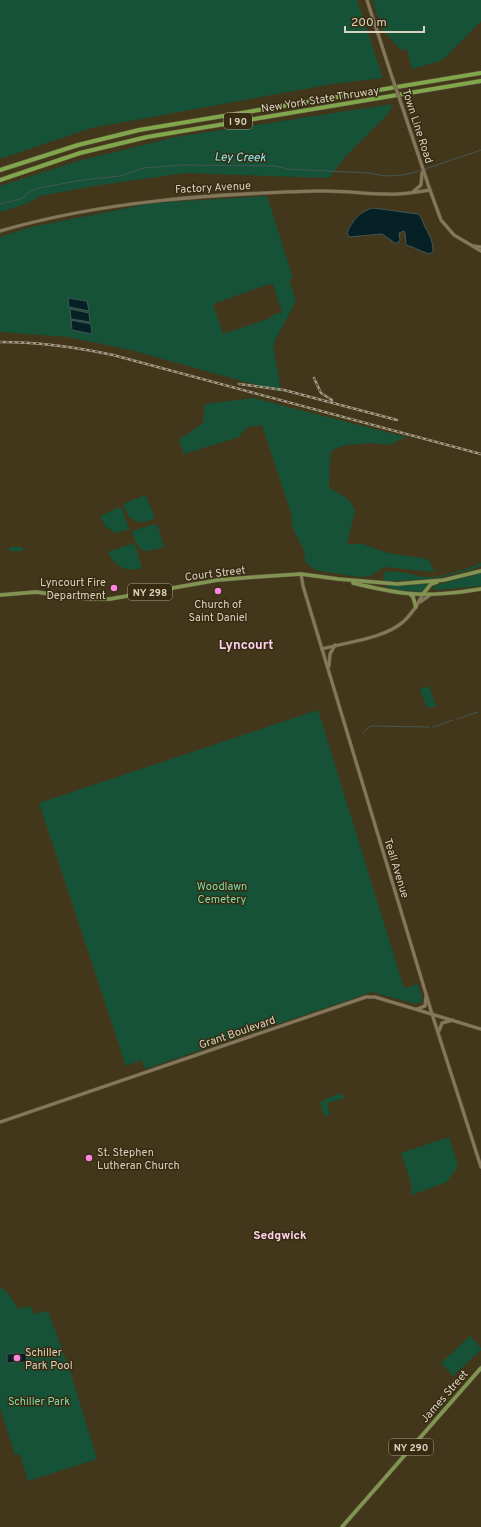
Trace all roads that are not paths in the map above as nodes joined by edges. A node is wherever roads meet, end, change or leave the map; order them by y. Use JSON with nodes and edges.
{"nodes":[{"id":1,"x":367,"y":0,"type":"edge"},
{"id":2,"x":481,"y":73,"type":"edge"},
{"id":3,"x":481,"y":81,"type":"edge"},
{"id":4,"x":0,"y":170,"type":"edge"},
{"id":5,"x":423,"y":175,"type":"junction"},
{"id":6,"x":0,"y":180,"type":"edge"},
{"id":7,"x":430,"y":190,"type":"junction"},
{"id":8,"x":411,"y":193,"type":"junction"},
{"id":9,"x":0,"y":231,"type":"edge"},
{"id":10,"x":469,"y":245,"type":"junction"},
{"id":11,"x":481,"y":247,"type":"edge"},
{"id":12,"x":481,"y":251,"type":"edge"},
{"id":13,"x":481,"y":570,"type":"edge"},
{"id":14,"x":301,"y":574,"type":"junction"},
{"id":15,"x":338,"y":579,"type":"junction"},
{"id":16,"x":444,"y":580,"type":"junction"},
{"id":17,"x":429,"y":586,"type":"junction"},
{"id":18,"x":481,"y":589,"type":"edge"},
{"id":19,"x":410,"y":594,"type":"junction"},
{"id":20,"x":423,"y":594,"type":"junction"},
{"id":21,"x":433,"y":594,"type":"junction"},
{"id":22,"x":0,"y":596,"type":"edge"},
{"id":23,"x":416,"y":606,"type":"junction"},
{"id":24,"x":335,"y":645,"type":"junction"},
{"id":25,"x":322,"y":649,"type":"junction"},
{"id":26,"x":328,"y":670,"type":"junction"},
{"id":27,"x":426,"y":992,"type":"junction"},
{"id":28,"x":416,"y":1009,"type":"junction"},
{"id":29,"x":432,"y":1014,"type":"junction"},
{"id":30,"x":453,"y":1020,"type":"junction"},
{"id":31,"x":481,"y":1028,"type":"edge"},
{"id":32,"x":439,"y":1033,"type":"junction"},
{"id":33,"x":0,"y":1122,"type":"edge"},
{"id":34,"x":481,"y":1167,"type":"edge"},
{"id":35,"x":481,"y":1368,"type":"edge"},
{"id":36,"x":342,"y":1527,"type":"edge"}],
"edges":[{"from":1,"to":5,"type":"street","name":"Town Line Road","bridge":true},
{"from":2,"to":4,"type":"highway","name":"New York State Thruway","number":"I 90"},
{"from":3,"to":6,"type":"highway","name":"New York State Thruway","number":"I 90"},
{"from":5,"to":7,"type":"street","name":"Town Line Road"},
{"from":5,"to":8,"type":"street"},
{"from":7,"to":8,"type":"street","name":"Factory Avenue"},
{"from":7,"to":10,"type":"street","name":"Town Line Road"},
{"from":8,"to":9,"type":"street","name":"Factory Avenue"},
{"from":10,"to":11,"type":"street","name":"Town Line Road"},
{"from":10,"to":12,"type":"street","name":"Town Line Road"},
{"from":13,"to":16,"type":"main road","name":"Court Street","number":"NY 298"},
{"from":14,"to":15,"type":"main road","name":"Court Street","number":"NY 298"},
{"from":14,"to":22,"type":"main road","name":"Court Street","number":"NY 298"},
{"from":14,"to":25,"type":"street","name":"Teall Avenue"},
{"from":15,"to":16,"type":"main road","name":"Court Street","number":"NY 298"},
{"from":15,"to":19,"type":"main road","name":"Court Street","number":"NY 298"},
{"from":16,"to":17,"type":"main road"},
{"from":17,"to":20,"type":"main road"},
{"from":17,"to":21,"type":"main road"},
{"from":18,"to":21,"type":"main road","name":"Court Street","number":"NY 298"},
{"from":19,"to":20,"type":"main road","name":"Court Street","number":"NY 298"},
{"from":19,"to":23,"type":"main road"},
{"from":20,"to":21,"type":"main road","name":"Court Street","number":"NY 298"},
{"from":20,"to":23,"type":"street"},
{"from":21,"to":23,"type":"street"},
{"from":23,"to":24,"type":"street"},
{"from":24,"to":25,"type":"street"},
{"from":24,"to":26,"type":"street"},
{"from":25,"to":26,"type":"street","name":"Teall Avenue"},
{"from":26,"to":27,"type":"street","name":"Teall Avenue"},
{"from":27,"to":28,"type":"street"},
{"from":27,"to":29,"type":"street","name":"Teall Avenue"},
{"from":28,"to":29,"type":"street","name":"Grant Boulevard"},
{"from":28,"to":33,"type":"street","name":"Grant Boulevard"},
{"from":29,"to":30,"type":"street","name":"Grant Boulevard"},
{"from":29,"to":32,"type":"street","name":"Teall Avenue"},
{"from":30,"to":31,"type":"street","name":"Grant Boulevard"},
{"from":30,"to":32,"type":"street"},
{"from":32,"to":34,"type":"street","name":"Teall Avenue"},
{"from":35,"to":36,"type":"main road","name":"James Street","number":"NY 290"}]}
